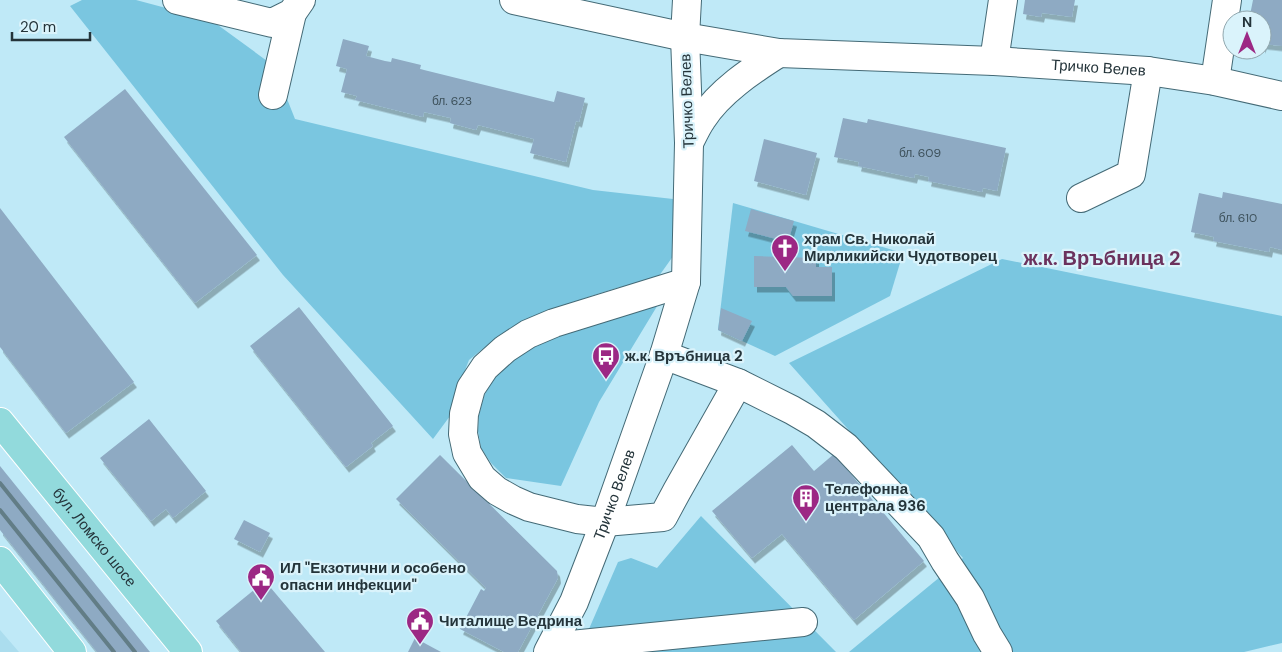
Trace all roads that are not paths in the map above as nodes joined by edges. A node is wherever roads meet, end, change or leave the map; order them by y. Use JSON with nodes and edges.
{"nodes":[{"id":1,"x":177,"y":0,"type":"edge"},
{"id":2,"x":514,"y":0,"type":"edge"},
{"id":3,"x":687,"y":0,"type":"edge"},
{"id":4,"x":1003,"y":0,"type":"edge"},
{"id":5,"x":1227,"y":0,"type":"edge"},
{"id":6,"x":297,"y":7,"type":"edge"},
{"id":7,"x":685,"y":37,"type":"junction"},
{"id":8,"x":779,"y":54,"type":"junction"},
{"id":9,"x":994,"y":61,"type":"junction"},
{"id":10,"x":1148,"y":71,"type":"junction"},
{"id":11,"x":1215,"y":81,"type":"junction"},
{"id":12,"x":273,"y":95,"type":"dead end"},
{"id":13,"x":1282,"y":96,"type":"edge"},
{"id":14,"x":689,"y":143,"type":"junction"},
{"id":15,"x":1081,"y":198,"type":"dead end"},
{"id":16,"x":686,"y":282,"type":"junction"},
{"id":17,"x":664,"y":355,"type":"junction"},
{"id":18,"x":738,"y":383,"type":"junction"},
{"id":19,"x":0,"y":422,"type":"edge"},
{"id":20,"x":605,"y":522,"type":"junction"},
{"id":21,"x":0,"y":561,"type":"edge"},
{"id":22,"x":803,"y":622,"type":"dead end"},
{"id":23,"x":550,"y":649,"type":"edge"},
{"id":24,"x":72,"y":652,"type":"edge"},
{"id":25,"x":188,"y":652,"type":"edge"},
{"id":26,"x":998,"y":652,"type":"edge"}],
"edges":[{"from":1,"to":6,"type":"street"},
{"from":2,"to":7,"type":"street"},
{"from":3,"to":7,"type":"street"},
{"from":4,"to":9,"type":"street"},
{"from":5,"to":11,"type":"street"},
{"from":6,"to":12,"type":"street"},
{"from":7,"to":8,"type":"street","name":"Тричко Велев"},
{"from":7,"to":14,"type":"street","name":"Тричко Велев"},
{"from":8,"to":9,"type":"street","name":"Тричко Велев"},
{"from":8,"to":14,"type":"street"},
{"from":9,"to":10,"type":"street","name":"Тричко Велев"},
{"from":10,"to":11,"type":"street","name":"Тричко Велев"},
{"from":10,"to":15,"type":"street"},
{"from":11,"to":13,"type":"street","name":"Тричко Велев"},
{"from":14,"to":16,"type":"street","name":"Тричко Велев"},
{"from":16,"to":17,"type":"street","name":"Тричко Велев"},
{"from":16,"to":20,"type":"street"},
{"from":17,"to":18,"type":"street"},
{"from":17,"to":20,"type":"street","name":"Тричко Велев"},
{"from":18,"to":20,"type":"street"},
{"from":18,"to":26,"type":"street"},
{"from":19,"to":25,"type":"main road","name":"бул. Ломско шосе"},
{"from":20,"to":23,"type":"street","name":"Тричко Велев"},
{"from":21,"to":24,"type":"main road"},
{"from":22,"to":23,"type":"street"}]}
